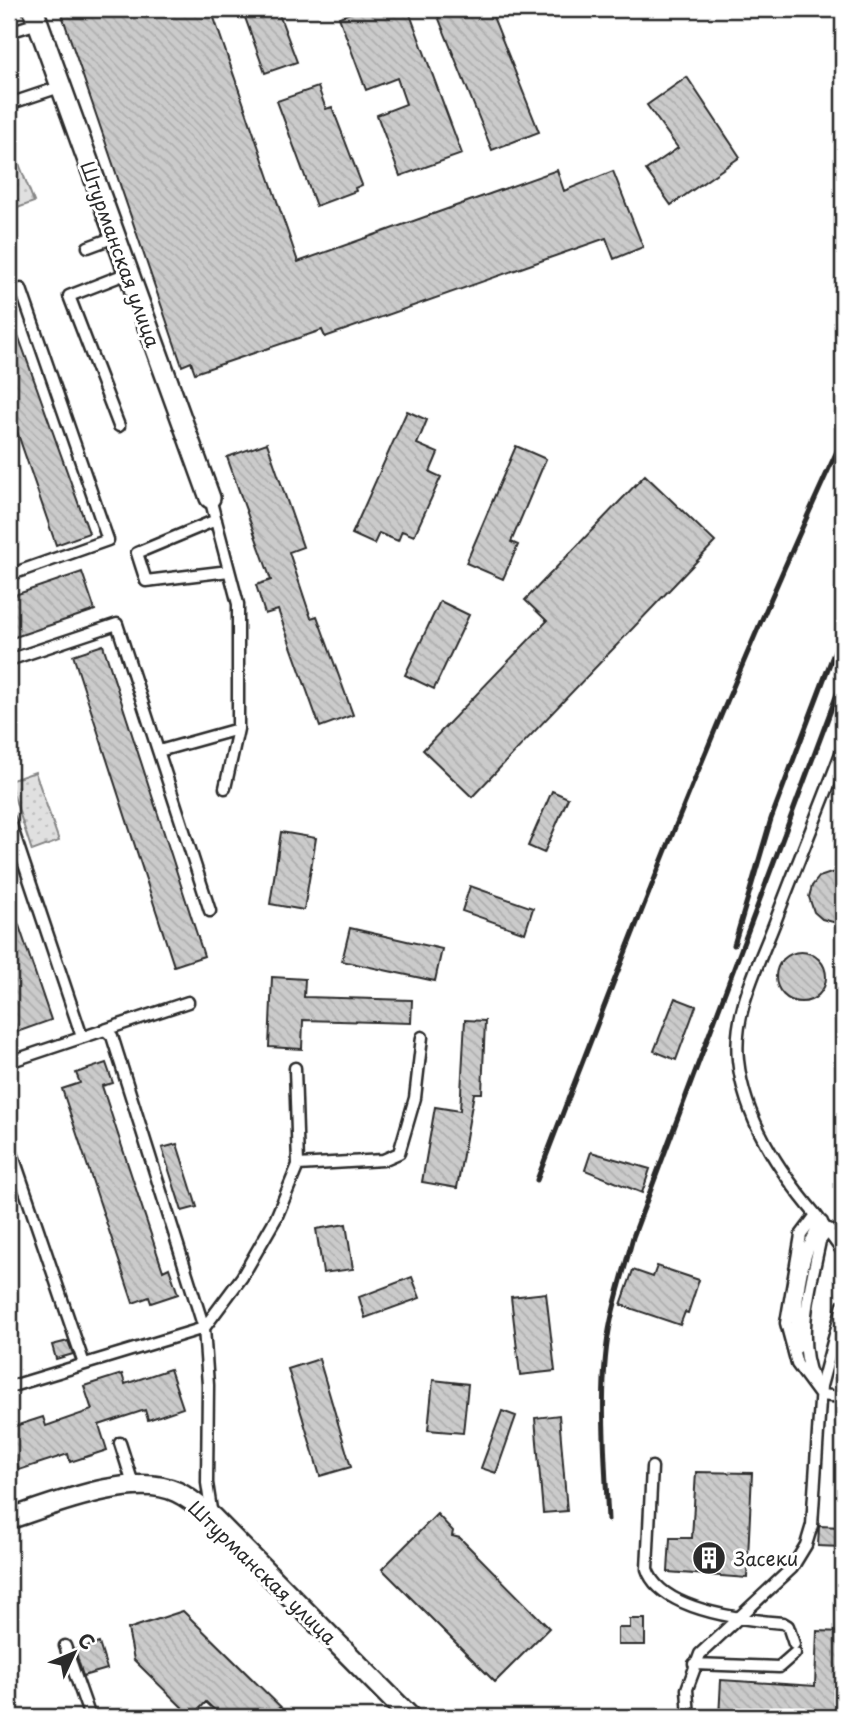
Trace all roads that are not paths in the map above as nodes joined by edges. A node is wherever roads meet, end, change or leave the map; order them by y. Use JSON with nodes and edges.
{"nodes":[{"id":1,"x":35,"y":16,"type":"edge"},
{"id":2,"x":9,"y":32,"type":"edge"},
{"id":3,"x":60,"y":87,"type":"junction"},
{"id":4,"x":9,"y":104,"type":"edge"},
{"id":5,"x":115,"y":237,"type":"junction"},
{"id":6,"x":88,"y":247,"type":"dead end"},
{"id":7,"x":128,"y":273,"type":"junction"},
{"id":8,"x":9,"y":293,"type":"edge"},
{"id":9,"x":118,"y":426,"type":"dead end"},
{"id":10,"x":210,"y":498,"type":"joint"},
{"id":11,"x":216,"y":520,"type":"junction"},
{"id":12,"x":229,"y":571,"type":"junction"},
{"id":13,"x":9,"y":575,"type":"edge"},
{"id":14,"x":9,"y":660,"type":"edge"},
{"id":15,"x":238,"y":729,"type":"junction"},
{"id":16,"x":843,"y":748,"type":"edge"},
{"id":17,"x":159,"y":751,"type":"junction"},
{"id":18,"x":225,"y":788,"type":"dead end"},
{"id":19,"x":9,"y":819,"type":"edge"},
{"id":20,"x":211,"y":911,"type":"dead end"},
{"id":21,"x":188,"y":1002,"type":"dead end"},
{"id":22,"x":105,"y":1030,"type":"junction"},
{"id":23,"x":82,"y":1037,"type":"junction"},
{"id":24,"x":422,"y":1037,"type":"dead end"},
{"id":25,"x":9,"y":1062,"type":"edge"},
{"id":26,"x":295,"y":1068,"type":"dead end"},
{"id":27,"x":9,"y":1144,"type":"edge"},
{"id":28,"x":299,"y":1165,"type":"junction"},
{"id":29,"x":822,"y":1222,"type":"junction"},
{"id":30,"x":843,"y":1252,"type":"edge"},
{"id":31,"x":843,"y":1306,"type":"edge"},
{"id":32,"x":204,"y":1328,"type":"junction"},
{"id":33,"x":84,"y":1364,"type":"junction"},
{"id":34,"x":9,"y":1387,"type":"edge"},
{"id":35,"x":820,"y":1395,"type":"junction"},
{"id":36,"x":843,"y":1396,"type":"edge"},
{"id":37,"x":120,"y":1443,"type":"dead end"},
{"id":38,"x":652,"y":1466,"type":"dead end"},
{"id":39,"x":134,"y":1487,"type":"junction"},
{"id":40,"x":10,"y":1514,"type":"edge"},
{"id":41,"x":212,"y":1517,"type":"junction"},
{"id":42,"x":739,"y":1620,"type":"junction"},
{"id":43,"x":65,"y":1646,"type":"dead end"},
{"id":44,"x":694,"y":1664,"type":"junction"},
{"id":45,"x":90,"y":1717,"type":"edge"},
{"id":46,"x":410,"y":1717,"type":"edge"},
{"id":47,"x":689,"y":1717,"type":"edge"}],
"edges":[{"from":1,"to":2,"type":"lane"},
{"from":1,"to":3,"type":"street","name":"Штурманская улица"},
{"from":3,"to":4,"type":"lane"},
{"from":3,"to":5,"type":"street","name":"Штурманская улица"},
{"from":5,"to":6,"type":"lane"},
{"from":5,"to":7,"type":"street","name":"Штурманская улица"},
{"from":7,"to":9,"type":"lane"},
{"from":7,"to":10,"type":"street","name":"Штурманская улица"},
{"from":8,"to":13,"type":"lane"},
{"from":10,"to":11,"type":"lane"},
{"from":11,"to":12,"type":"lane"},
{"from":11,"to":12,"type":"lane"},
{"from":12,"to":15,"type":"lane"},
{"from":14,"to":17,"type":"lane"},
{"from":15,"to":17,"type":"lane"},
{"from":15,"to":18,"type":"lane"},
{"from":16,"to":29,"type":"lane"},
{"from":17,"to":20,"type":"lane"},
{"from":19,"to":23,"type":"lane"},
{"from":21,"to":22,"type":"lane"},
{"from":22,"to":23,"type":"lane"},
{"from":22,"to":32,"type":"lane"},
{"from":23,"to":25,"type":"lane"},
{"from":24,"to":28,"type":"lane"},
{"from":26,"to":28,"type":"lane"},
{"from":27,"to":33,"type":"lane"},
{"from":28,"to":32,"type":"lane"},
{"from":29,"to":30,"type":"lane"},
{"from":29,"to":35,"type":"lane"},
{"from":29,"to":35,"type":"lane"},
{"from":31,"to":35,"type":"lane"},
{"from":32,"to":33,"type":"lane"},
{"from":32,"to":41,"type":"lane"},
{"from":33,"to":34,"type":"lane"},
{"from":35,"to":36,"type":"lane"},
{"from":35,"to":42,"type":"lane"},
{"from":37,"to":39,"type":"lane"},
{"from":38,"to":42,"type":"lane"},
{"from":39,"to":40,"type":"street","name":"Штурманская улица"},
{"from":39,"to":41,"type":"street","name":"Штурманская улица"},
{"from":41,"to":46,"type":"street","name":"Штурманская улица"},
{"from":42,"to":44,"type":"lane"},
{"from":42,"to":44,"type":"lane"},
{"from":43,"to":45,"type":"lane"},
{"from":44,"to":47,"type":"lane"}]}
